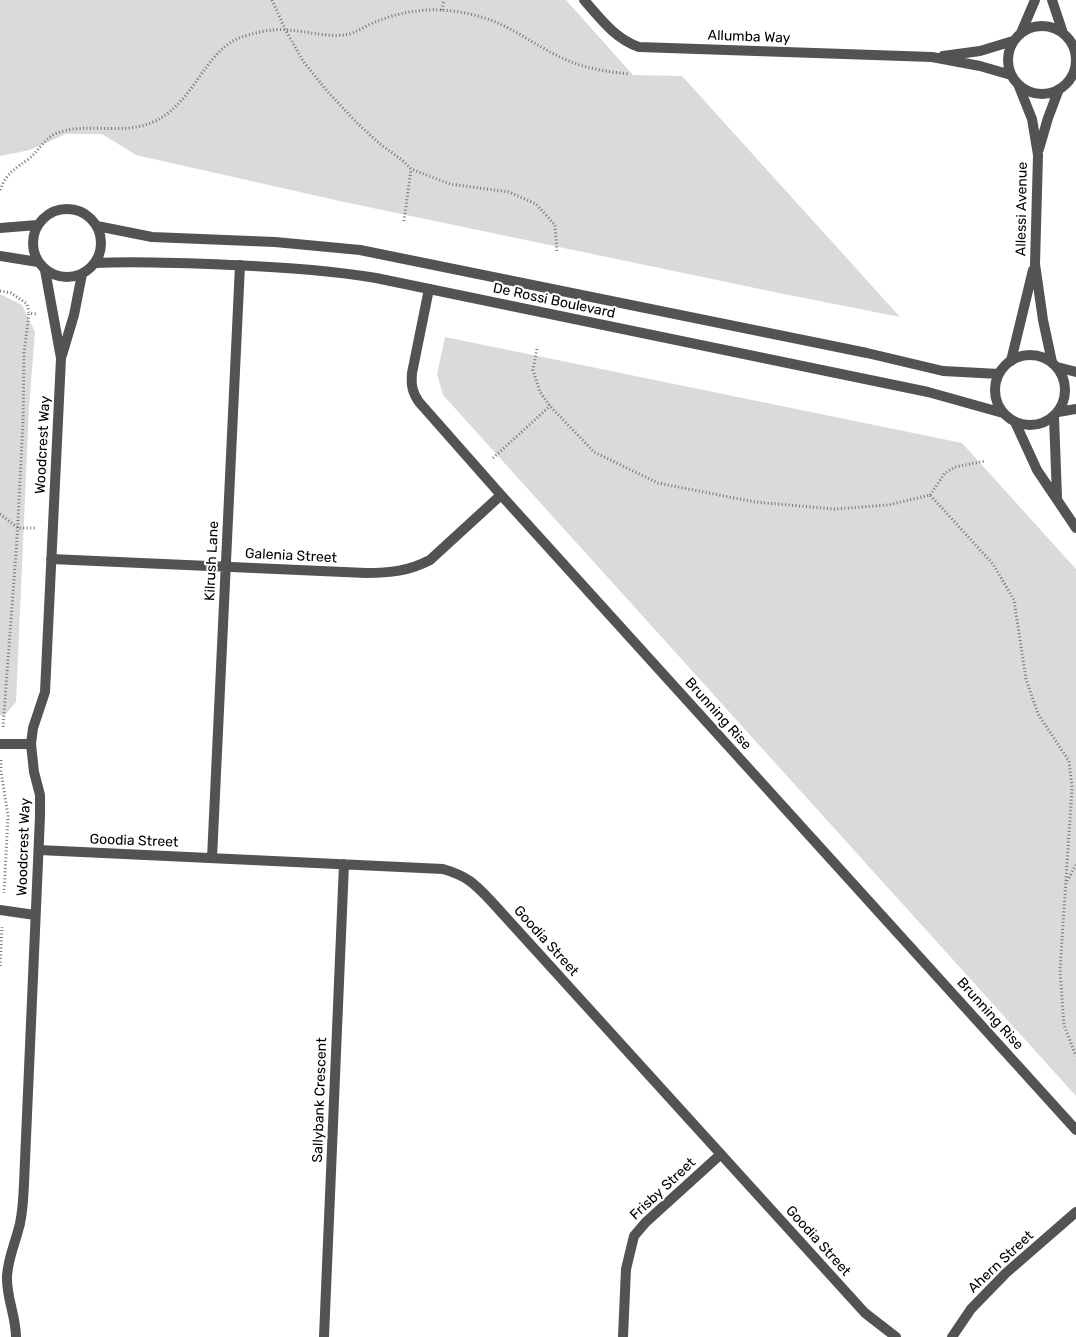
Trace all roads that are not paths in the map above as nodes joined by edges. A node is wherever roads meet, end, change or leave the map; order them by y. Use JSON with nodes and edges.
{"nodes":[{"id":1,"x":584,"y":0,"type":"edge"},
{"id":2,"x":1035,"y":0,"type":"edge"},
{"id":3,"x":1052,"y":0,"type":"edge"},
{"id":4,"x":1021,"y":33,"type":"junction"},
{"id":5,"x":1070,"y":39,"type":"edge"},
{"id":6,"x":1013,"y":41,"type":"junction"},
{"id":7,"x":932,"y":57,"type":"junction"},
{"id":8,"x":1011,"y":74,"type":"junction"},
{"id":9,"x":1072,"y":80,"type":"edge"},
{"id":10,"x":1018,"y":84,"type":"junction"},
{"id":11,"x":1059,"y":89,"type":"junction"},
{"id":12,"x":1038,"y":155,"type":"junction"},
{"id":13,"x":37,"y":225,"type":"junction"},
{"id":14,"x":97,"y":226,"type":"junction"},
{"id":15,"x":0,"y":228,"type":"edge"},
{"id":16,"x":0,"y":256,"type":"edge"},
{"id":17,"x":38,"y":262,"type":"junction"},
{"id":18,"x":95,"y":263,"type":"junction"},
{"id":19,"x":1035,"y":264,"type":"junction"},
{"id":20,"x":240,"y":265,"type":"junction"},
{"id":21,"x":46,"y":270,"type":"junction"},
{"id":22,"x":82,"y":274,"type":"junction"},
{"id":23,"x":430,"y":289,"type":"junction"},
{"id":24,"x":61,"y":358,"type":"junction"},
{"id":25,"x":1010,"y":361,"type":"junction"},
{"id":26,"x":1055,"y":364,"type":"junction"},
{"id":27,"x":1076,"y":372,"type":"edge"},
{"id":28,"x":999,"y":374,"type":"junction"},
{"id":29,"x":1076,"y":409,"type":"edge"},
{"id":30,"x":1002,"y":413,"type":"junction"},
{"id":31,"x":1056,"y":414,"type":"junction"},
{"id":32,"x":1014,"y":422,"type":"junction"},
{"id":33,"x":501,"y":495,"type":"junction"},
{"id":34,"x":1056,"y":497,"type":"junction"},
{"id":35,"x":1076,"y":528,"type":"edge"},
{"id":36,"x":51,"y":558,"type":"junction"},
{"id":37,"x":226,"y":566,"type":"junction"},
{"id":38,"x":1,"y":744,"type":"edge"},
{"id":39,"x":31,"y":744,"type":"junction"},
{"id":40,"x":39,"y":850,"type":"junction"},
{"id":41,"x":212,"y":858,"type":"junction"},
{"id":42,"x":344,"y":864,"type":"junction"},
{"id":43,"x":1,"y":910,"type":"edge"},
{"id":44,"x":36,"y":915,"type":"junction"},
{"id":45,"x":1076,"y":1130,"type":"edge"},
{"id":46,"x":721,"y":1154,"type":"junction"},
{"id":47,"x":1076,"y":1212,"type":"edge"},
{"id":48,"x":4,"y":1274,"type":"edge"},
{"id":49,"x":16,"y":1337,"type":"edge"},
{"id":50,"x":324,"y":1337,"type":"edge"},
{"id":51,"x":623,"y":1337,"type":"edge"},
{"id":52,"x":896,"y":1337,"type":"edge"},
{"id":53,"x":952,"y":1337,"type":"edge"}],
"edges":[{"from":1,"to":7,"type":"street","name":"Allumba Way"},
{"from":2,"to":4,"type":"street"},
{"from":3,"to":5,"type":"street"},
{"from":4,"to":5,"type":"street"},
{"from":4,"to":6,"type":"street"},
{"from":5,"to":9,"type":"street"},
{"from":6,"to":7,"type":"street","name":"Allumba Way"},
{"from":6,"to":8,"type":"street"},
{"from":7,"to":8,"type":"street","name":"Allumba Way"},
{"from":8,"to":10,"type":"street"},
{"from":9,"to":11,"type":"street"},
{"from":10,"to":11,"type":"street"},
{"from":10,"to":12,"type":"street","name":"Allessi Avenue"},
{"from":11,"to":12,"type":"street","name":"Allessi Avenue"},
{"from":12,"to":19,"type":"street","name":"Allessi Avenue"},
{"from":13,"to":14,"type":"street"},
{"from":13,"to":15,"type":"street"},
{"from":13,"to":17,"type":"street"},
{"from":14,"to":18,"type":"street"},
{"from":14,"to":28,"type":"street","name":"De Rossi Boulevard"},
{"from":16,"to":17,"type":"street"},
{"from":17,"to":21,"type":"street"},
{"from":18,"to":20,"type":"street","name":"De Rossi Boulevard"},
{"from":18,"to":22,"type":"street"},
{"from":19,"to":25,"type":"street","name":"Allessi Avenue"},
{"from":19,"to":26,"type":"street","name":"Allessi Avenue"},
{"from":20,"to":23,"type":"street","name":"De Rossi Boulevard"},
{"from":20,"to":37,"type":"street","name":"Kilrush Lane"},
{"from":21,"to":22,"type":"street"},
{"from":21,"to":24,"type":"street","name":"Woodcrest Way"},
{"from":22,"to":24,"type":"street","name":"Woodcrest Way"},
{"from":23,"to":30,"type":"street","name":"De Rossi Boulevard"},
{"from":23,"to":33,"type":"street","name":"Brunning Rise"},
{"from":24,"to":36,"type":"street","name":"Woodcrest Way"},
{"from":25,"to":26,"type":"street"},
{"from":25,"to":28,"type":"street"},
{"from":26,"to":27,"type":"street"},
{"from":26,"to":31,"type":"street"},
{"from":28,"to":30,"type":"street"},
{"from":29,"to":31,"type":"street"},
{"from":30,"to":32,"type":"street"},
{"from":31,"to":32,"type":"street"},
{"from":31,"to":34,"type":"street"},
{"from":32,"to":34,"type":"street"},
{"from":33,"to":37,"type":"street","name":"Galenia Street"},
{"from":33,"to":45,"type":"street","name":"Brunning Rise"},
{"from":34,"to":35,"type":"street"},
{"from":36,"to":37,"type":"street","name":"Galenia Street"},
{"from":36,"to":39,"type":"street","name":"Woodcrest Way"},
{"from":37,"to":41,"type":"street","name":"Kilrush Lane"},
{"from":38,"to":39,"type":"street"},
{"from":39,"to":40,"type":"street","name":"Woodcrest Way"},
{"from":40,"to":41,"type":"street","name":"Goodia Street"},
{"from":40,"to":44,"type":"street","name":"Woodcrest Way"},
{"from":41,"to":42,"type":"street","name":"Goodia Street"},
{"from":42,"to":46,"type":"street","name":"Goodia Street"},
{"from":42,"to":50,"type":"street","name":"Sallybank Crescent"},
{"from":43,"to":44,"type":"street"},
{"from":44,"to":48,"type":"street","name":"Woodcrest Way"},
{"from":46,"to":51,"type":"street","name":"Frisby Street"},
{"from":46,"to":52,"type":"street","name":"Goodia Street"},
{"from":47,"to":53,"type":"street","name":"Ahern Street"},
{"from":48,"to":49,"type":"street","name":"Woodcrest Way"}]}
